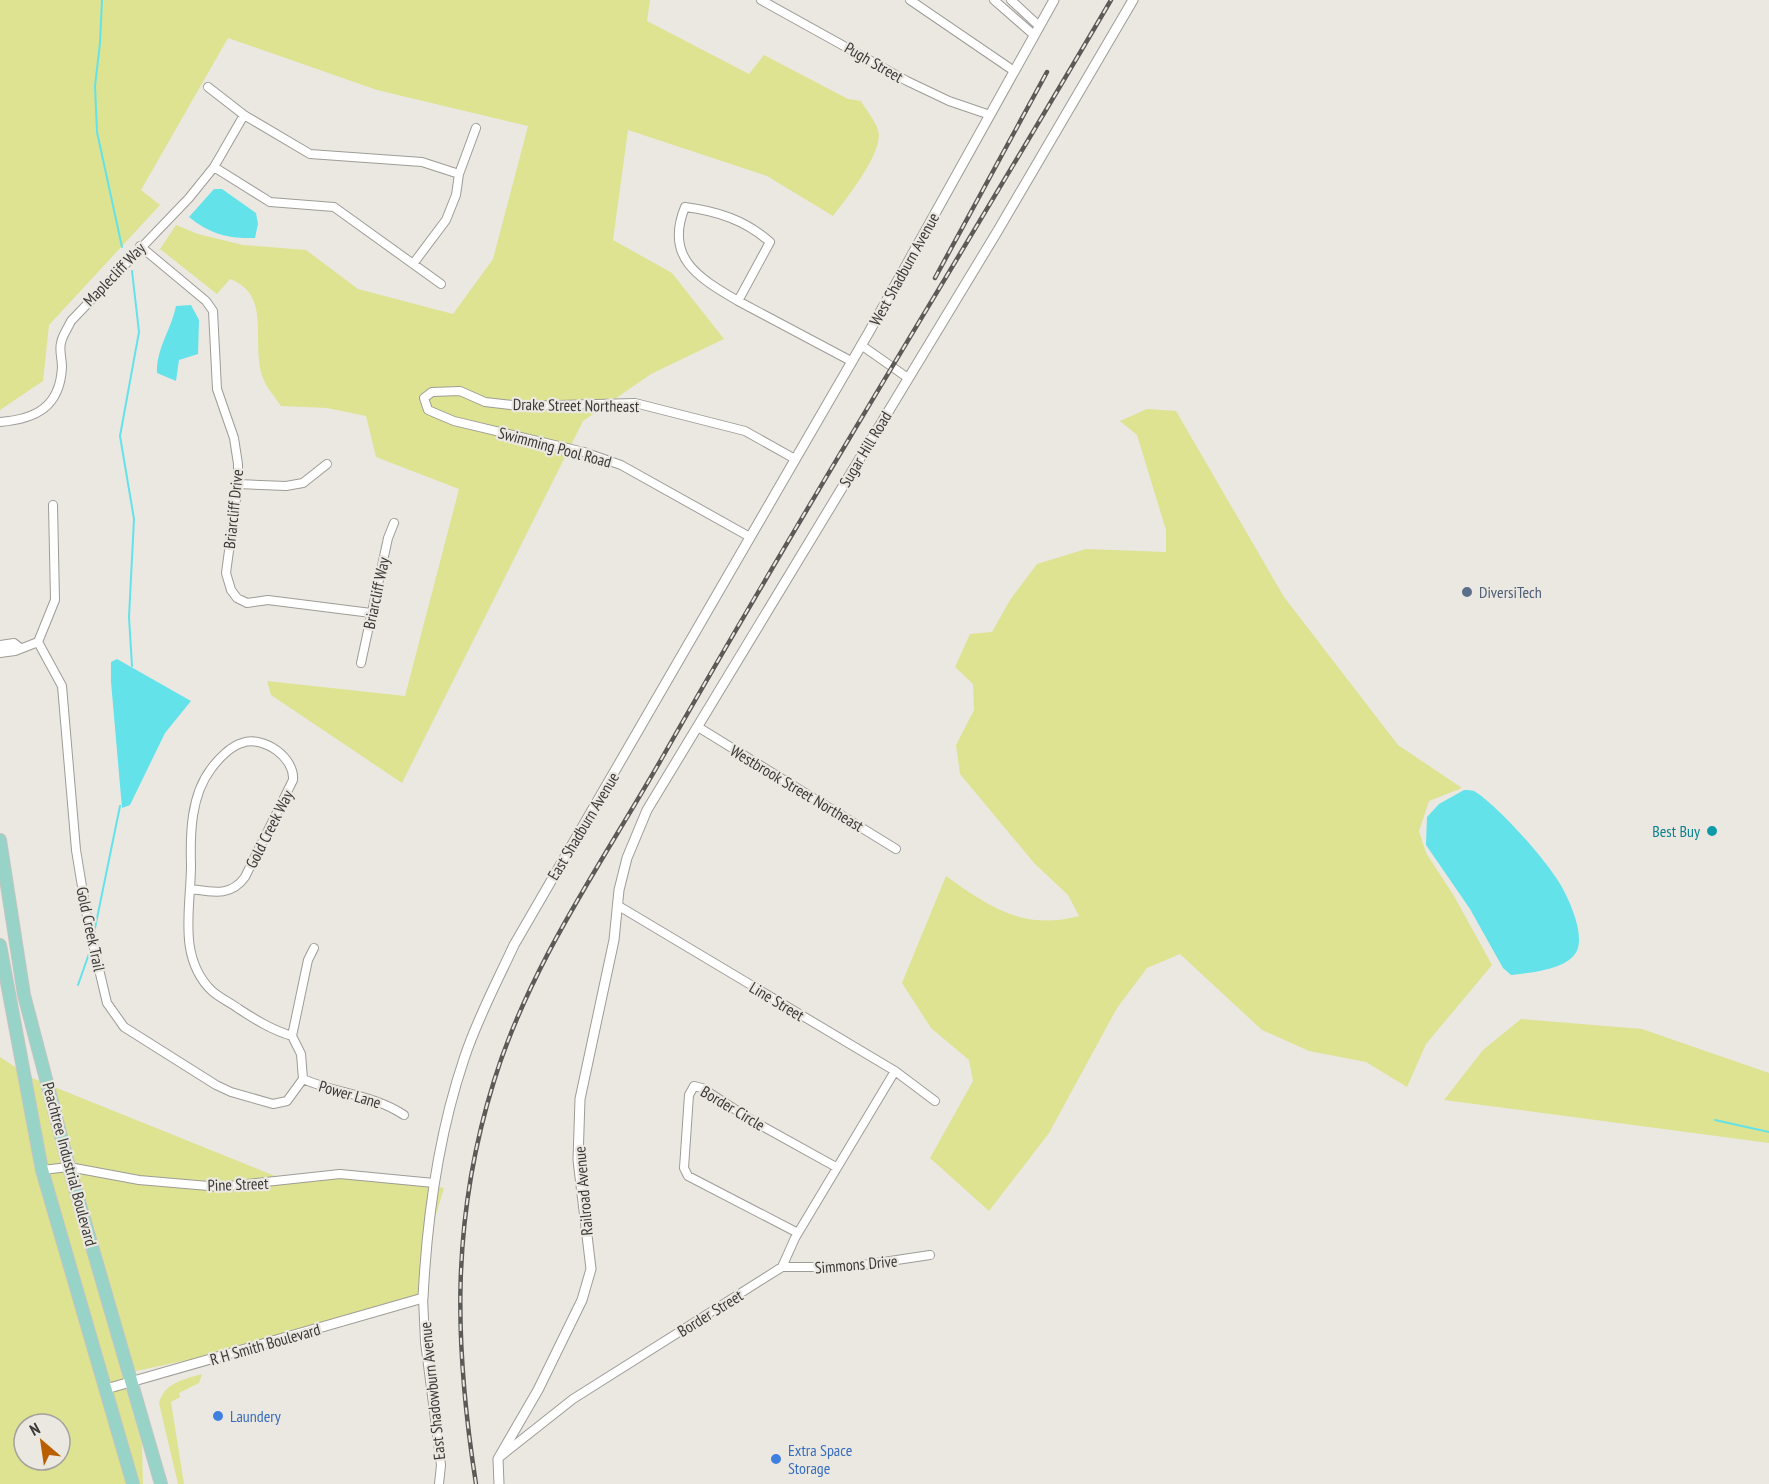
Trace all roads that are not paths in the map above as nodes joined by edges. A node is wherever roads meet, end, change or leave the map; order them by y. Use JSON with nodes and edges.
{"nodes":[{"id":1,"x":762,"y":0,"type":"edge"},
{"id":2,"x":910,"y":0,"type":"edge"},
{"id":3,"x":994,"y":0,"type":"edge"},
{"id":4,"x":1011,"y":0,"type":"edge"},
{"id":5,"x":1054,"y":0,"type":"edge"},
{"id":6,"x":1133,"y":0,"type":"edge"},
{"id":7,"x":1039,"y":26,"type":"junction"},
{"id":8,"x":1034,"y":36,"type":"junction"},
{"id":9,"x":1014,"y":71,"type":"junction"},
{"id":10,"x":208,"y":87,"type":"dead end"},
{"id":11,"x":244,"y":115,"type":"junction"},
{"id":12,"x":990,"y":115,"type":"junction"},
{"id":13,"x":476,"y":128,"type":"dead end"},
{"id":14,"x":214,"y":167,"type":"junction"},
{"id":15,"x":459,"y":174,"type":"junction"},
{"id":16,"x":140,"y":246,"type":"junction"},
{"id":17,"x":414,"y":264,"type":"junction"},
{"id":18,"x":441,"y":284,"type":"dead end"},
{"id":19,"x":738,"y":301,"type":"junction"},
{"id":20,"x":861,"y":345,"type":"junction"},
{"id":21,"x":851,"y":361,"type":"junction"},
{"id":22,"x":908,"y":378,"type":"junction"},
{"id":23,"x":424,"y":398,"type":"joint"},
{"id":24,"x":0,"y":422,"type":"edge"},
{"id":25,"x":795,"y":459,"type":"junction"},
{"id":26,"x":327,"y":464,"type":"dead end"},
{"id":27,"x":238,"y":484,"type":"junction"},
{"id":28,"x":53,"y":506,"type":"dead end"},
{"id":29,"x":394,"y":523,"type":"dead end"},
{"id":30,"x":750,"y":537,"type":"junction"},
{"id":31,"x":371,"y":613,"type":"junction"},
{"id":32,"x":39,"y":642,"type":"junction"},
{"id":33,"x":0,"y":645,"type":"edge"},
{"id":34,"x":19,"y":647,"type":"junction"},
{"id":35,"x":0,"y":653,"type":"edge"},
{"id":36,"x":361,"y":663,"type":"dead end"},
{"id":37,"x":698,"y":727,"type":"junction"},
{"id":38,"x":0,"y":840,"type":"edge"},
{"id":39,"x":896,"y":849,"type":"dead end"},
{"id":40,"x":191,"y":889,"type":"junction"},
{"id":41,"x":617,"y":905,"type":"junction"},
{"id":42,"x":0,"y":945,"type":"edge"},
{"id":43,"x":314,"y":948,"type":"dead end"},
{"id":44,"x":292,"y":1036,"type":"junction"},
{"id":45,"x":894,"y":1071,"type":"junction"},
{"id":46,"x":303,"y":1079,"type":"junction"},
{"id":47,"x":935,"y":1101,"type":"dead end"},
{"id":48,"x":404,"y":1115,"type":"dead end"},
{"id":49,"x":69,"y":1167,"type":"junction"},
{"id":50,"x":836,"y":1167,"type":"junction"},
{"id":51,"x":42,"y":1170,"type":"junction"},
{"id":52,"x":434,"y":1183,"type":"junction"},
{"id":53,"x":798,"y":1233,"type":"junction"},
{"id":54,"x":930,"y":1255,"type":"dead end"},
{"id":55,"x":782,"y":1267,"type":"junction"},
{"id":56,"x":423,"y":1298,"type":"junction"},
{"id":57,"x":132,"y":1382,"type":"junction"},
{"id":58,"x":106,"y":1389,"type":"junction"},
{"id":59,"x":498,"y":1459,"type":"junction"},
{"id":60,"x":133,"y":1484,"type":"edge"},
{"id":61,"x":161,"y":1484,"type":"edge"},
{"id":62,"x":439,"y":1484,"type":"edge"},
{"id":63,"x":499,"y":1484,"type":"edge"}],
"edges":[{"from":1,"to":12,"type":"street","name":"Pugh Street"},
{"from":2,"to":9,"type":"street"},
{"from":3,"to":8,"type":"street"},
{"from":4,"to":7,"type":"street"},
{"from":5,"to":7,"type":"street","name":"West Shadburn Avenue"},
{"from":6,"to":22,"type":"street","name":"Sugar Hill Road"},
{"from":7,"to":8,"type":"street","name":"West Shadburn Avenue"},
{"from":8,"to":9,"type":"street","name":"West Shadburn Avenue"},
{"from":9,"to":12,"type":"street","name":"West Shadburn Avenue"},
{"from":10,"to":11,"type":"street"},
{"from":11,"to":14,"type":"street","name":"Maplecliff Way"},
{"from":11,"to":15,"type":"street"},
{"from":12,"to":20,"type":"street","name":"West Shadburn Avenue"},
{"from":13,"to":15,"type":"street"},
{"from":14,"to":16,"type":"street","name":"Maplecliff Way"},
{"from":14,"to":17,"type":"street"},
{"from":15,"to":17,"type":"street"},
{"from":16,"to":24,"type":"street","name":"Maplecliff Way"},
{"from":16,"to":27,"type":"street","name":"Briarcliff Drive"},
{"from":17,"to":18,"type":"street"},
{"from":19,"to":19,"type":"street"},
{"from":19,"to":21,"type":"street"},
{"from":20,"to":21,"type":"street","name":"West Shadburn Avenue"},
{"from":20,"to":22,"type":"street"},
{"from":21,"to":25,"type":"street","name":"West Shadburn Avenue"},
{"from":22,"to":37,"type":"street","name":"Sugar Hill Road"},
{"from":23,"to":25,"type":"street","name":"Drake Street Northeast"},
{"from":23,"to":30,"type":"street","name":"Swimming Pool Road"},
{"from":25,"to":30,"type":"street","name":"West Shadburn Avenue"},
{"from":26,"to":27,"type":"street"},
{"from":27,"to":31,"type":"street","name":"Briarcliff Drive"},
{"from":28,"to":32,"type":"street"},
{"from":29,"to":31,"type":"street","name":"Briarcliff Way"},
{"from":30,"to":52,"type":"street","name":"East Shadburn Avenue"},
{"from":31,"to":36,"type":"street","name":"Briarcliff Way"},
{"from":32,"to":34,"type":"street"},
{"from":32,"to":46,"type":"street","name":"Gold Creek Trail"},
{"from":33,"to":34,"type":"street"},
{"from":34,"to":35,"type":"street"},
{"from":37,"to":39,"type":"street","name":"Westbrook Street Northeast"},
{"from":37,"to":41,"type":"street","name":"Sugar Hill Road"},
{"from":38,"to":49,"type":"main road","name":"Peachtree Industrial Boulevard"},
{"from":40,"to":40,"type":"street","name":"Gold Creek Way"},
{"from":40,"to":44,"type":"street","name":"Gold Creek Way"},
{"from":41,"to":45,"type":"street","name":"Line Street"},
{"from":41,"to":59,"type":"street","name":"Railroad Avenue"},
{"from":42,"to":51,"type":"main road","name":"Peachtree Industrial Boulevard"},
{"from":43,"to":44,"type":"street"},
{"from":44,"to":46,"type":"street","name":"Power Lane"},
{"from":45,"to":47,"type":"street","name":"Line Street"},
{"from":45,"to":50,"type":"street"},
{"from":46,"to":48,"type":"street","name":"Power Lane"},
{"from":49,"to":51,"type":"street","name":"Pine Street"},
{"from":49,"to":52,"type":"street","name":"Pine Street"},
{"from":49,"to":57,"type":"main road","name":"Peachtree Industrial Boulevard"},
{"from":50,"to":53,"type":"street"},
{"from":50,"to":53,"type":"street","name":"Border Circle"},
{"from":51,"to":58,"type":"main road","name":"Peachtree Industrial Boulevard"},
{"from":52,"to":56,"type":"street","name":"East Shadburn Avenue"},
{"from":53,"to":55,"type":"street"},
{"from":54,"to":55,"type":"street","name":"Simmons Drive"},
{"from":55,"to":59,"type":"street","name":"Border Street"},
{"from":56,"to":57,"type":"street","name":"R H Smith Boulevard"},
{"from":56,"to":62,"type":"street","name":"East Shadowburn Avenue"},
{"from":57,"to":58,"type":"street","name":"R H Smith Boulevard"},
{"from":57,"to":61,"type":"main road","name":"Peachtree Industrial Boulevard"},
{"from":58,"to":60,"type":"main road","name":"Peachtree Industrial Boulevard"},
{"from":59,"to":63,"type":"street"}]}
